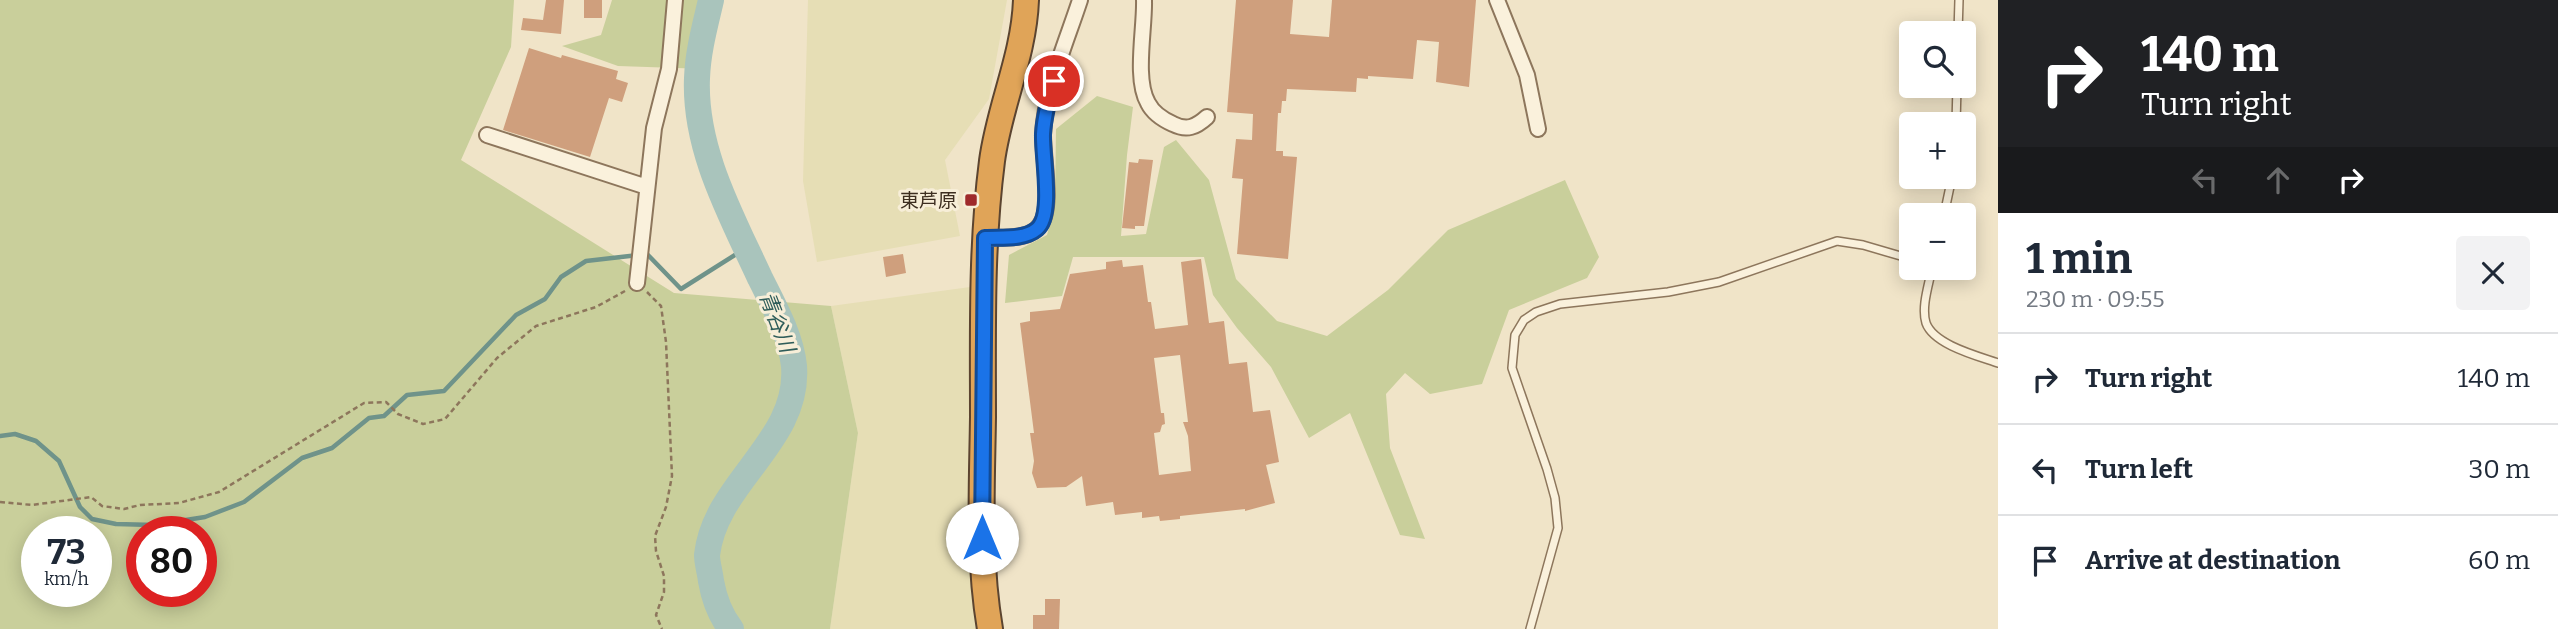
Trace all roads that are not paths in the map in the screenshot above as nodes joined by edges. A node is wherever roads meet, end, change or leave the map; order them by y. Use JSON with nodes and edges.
{"nodes":[{"id":1,"x":675,"y":0,"type":"edge"},
{"id":2,"x":1026,"y":0,"type":"edge"},
{"id":3,"x":1080,"y":0,"type":"edge"},
{"id":4,"x":1144,"y":0,"type":"edge"},
{"id":5,"x":1497,"y":0,"type":"edge"},
{"id":6,"x":1959,"y":0,"type":"edge"},
{"id":7,"x":1958,"y":21,"type":"edge"},
{"id":8,"x":1207,"y":117,"type":"dead end"},
{"id":9,"x":1538,"y":129,"type":"dead end"},
{"id":10,"x":487,"y":135,"type":"dead end"},
{"id":11,"x":647,"y":187,"type":"junction"},
{"id":12,"x":985,"y":238,"type":"junction"},
{"id":13,"x":1899,"y":256,"type":"edge"},
{"id":14,"x":1930,"y":280,"type":"edge"},
{"id":15,"x":637,"y":283,"type":"road end"},
{"id":16,"x":1998,"y":363,"type":"edge"},
{"id":17,"x":990,"y":629,"type":"edge"},
{"id":18,"x":1530,"y":629,"type":"edge"}],
"edges":[{"from":1,"to":11,"type":"street"},
{"from":2,"to":12,"type":"highway"},
{"from":3,"to":12,"type":"street"},
{"from":4,"to":8,"type":"street"},
{"from":5,"to":9,"type":"street"},
{"from":6,"to":7,"type":"lane"},
{"from":10,"to":11,"type":"street"},
{"from":11,"to":15,"type":"street"},
{"from":12,"to":17,"type":"highway"},
{"from":13,"to":18,"type":"lane"},
{"from":14,"to":16,"type":"lane"}]}
